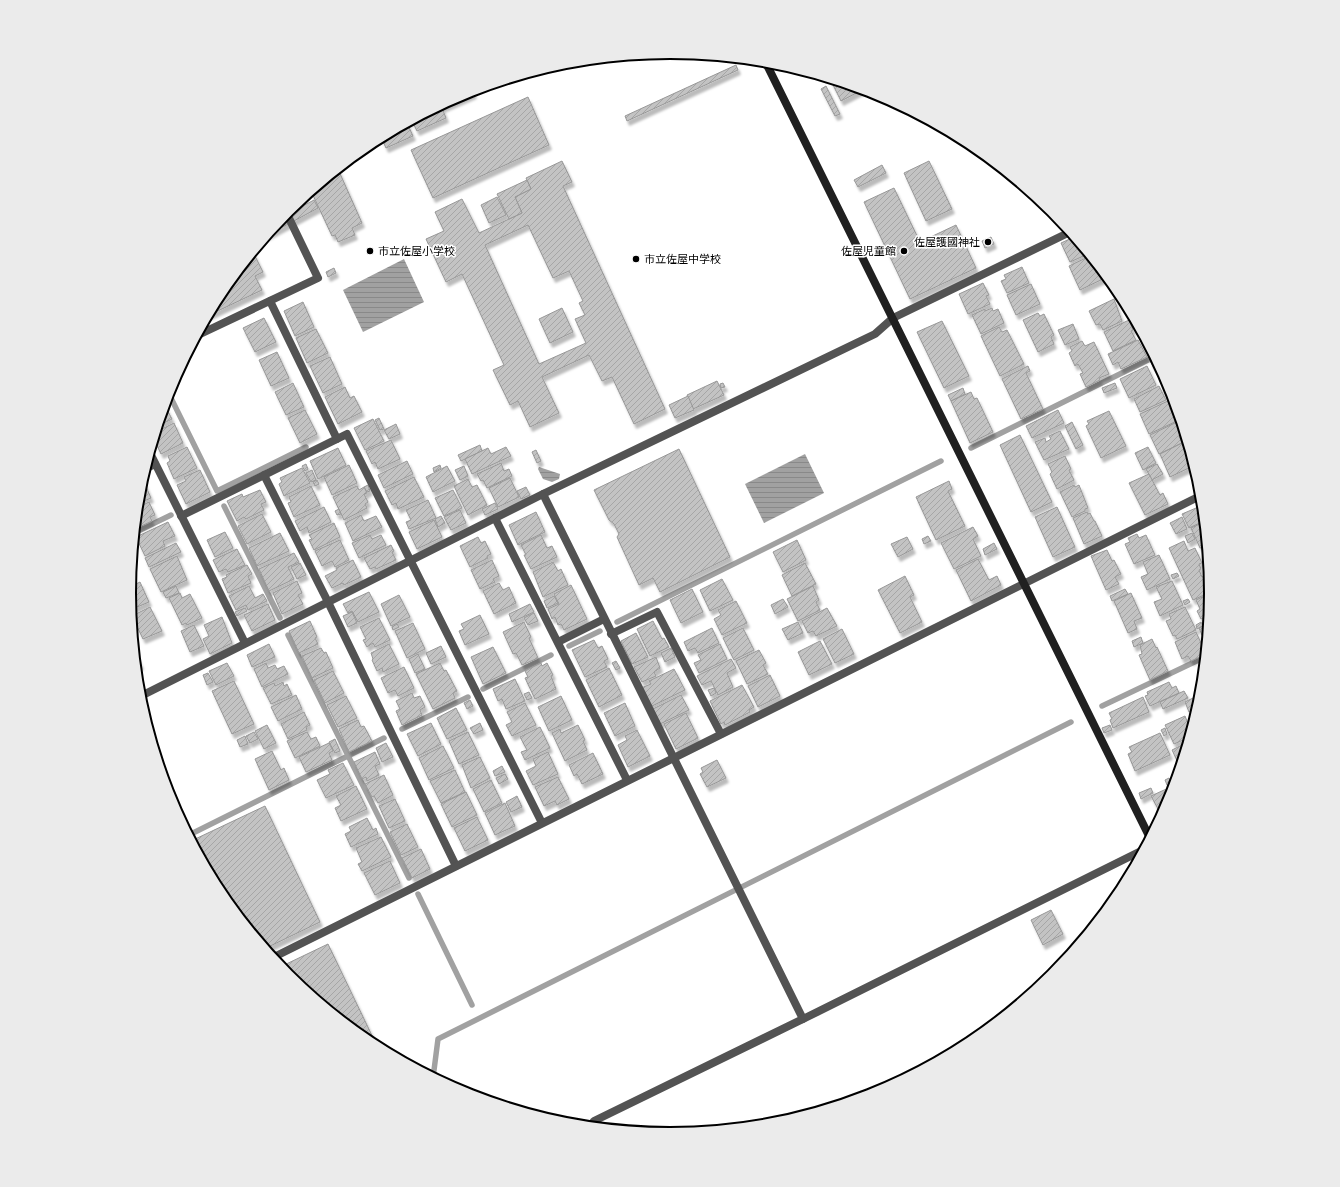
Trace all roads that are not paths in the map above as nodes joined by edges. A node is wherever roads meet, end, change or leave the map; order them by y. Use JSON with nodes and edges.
{"nodes":[{"id":1,"x":770,"y":68,"type":"edge"},
{"id":2,"x":289,"y":219,"type":"edge"},
{"id":3,"x":1065,"y":234,"type":"edge"},
{"id":4,"x":270,"y":301,"type":"junction"},
{"id":5,"x":893,"y":318,"type":"junction"},
{"id":6,"x":204,"y":332,"type":"edge"},
{"id":7,"x":337,"y":439,"type":"junction"},
{"id":8,"x":153,"y":459,"type":"edge"},
{"id":9,"x":155,"y":464,"type":"junction"},
{"id":10,"x":152,"y":466,"type":"edge"},
{"id":11,"x":264,"y":475,"type":"junction"},
{"id":12,"x":543,"y":494,"type":"junction"},
{"id":13,"x":1196,"y":498,"type":"edge"},
{"id":14,"x":181,"y":516,"type":"junction"},
{"id":15,"x":495,"y":518,"type":"junction"},
{"id":16,"x":410,"y":560,"type":"junction"},
{"id":17,"x":1024,"y":583,"type":"junction"},
{"id":18,"x":328,"y":602,"type":"junction"},
{"id":19,"x":604,"y":619,"type":"junction"},
{"id":20,"x":611,"y":634,"type":"junction"},
{"id":21,"x":558,"y":642,"type":"junction"},
{"id":22,"x":245,"y":643,"type":"junction"},
{"id":23,"x":145,"y":693,"type":"edge"},
{"id":24,"x":721,"y":734,"type":"junction"},
{"id":25,"x":673,"y":758,"type":"junction"},
{"id":26,"x":627,"y":780,"type":"junction"},
{"id":27,"x":542,"y":823,"type":"junction"},
{"id":28,"x":1147,"y":833,"type":"edge"},
{"id":29,"x":1137,"y":853,"type":"edge"},
{"id":30,"x":456,"y":866,"type":"junction"},
{"id":31,"x":277,"y":955,"type":"edge"},
{"id":32,"x":803,"y":1019,"type":"junction"},
{"id":33,"x":594,"y":1121,"type":"dead end"}],
"edges":[{"from":1,"to":5,"type":"street"},
{"from":2,"to":4,"type":"street"},
{"from":3,"to":5,"type":"street"},
{"from":4,"to":6,"type":"street"},
{"from":4,"to":7,"type":"street"},
{"from":5,"to":12,"type":"street"},
{"from":5,"to":17,"type":"street"},
{"from":7,"to":11,"type":"street"},
{"from":7,"to":16,"type":"street"},
{"from":8,"to":9,"type":"street"},
{"from":9,"to":10,"type":"street"},
{"from":9,"to":14,"type":"street"},
{"from":11,"to":14,"type":"street"},
{"from":11,"to":18,"type":"street"},
{"from":12,"to":15,"type":"street"},
{"from":12,"to":19,"type":"street"},
{"from":13,"to":17,"type":"street"},
{"from":14,"to":22,"type":"street"},
{"from":15,"to":16,"type":"street"},
{"from":15,"to":21,"type":"street"},
{"from":16,"to":18,"type":"street"},
{"from":16,"to":27,"type":"street"},
{"from":17,"to":24,"type":"street"},
{"from":17,"to":28,"type":"street"},
{"from":18,"to":22,"type":"street"},
{"from":18,"to":30,"type":"street"},
{"from":19,"to":20,"type":"street"},
{"from":19,"to":21,"type":"street"},
{"from":20,"to":24,"type":"street"},
{"from":20,"to":25,"type":"street"},
{"from":21,"to":26,"type":"street"},
{"from":22,"to":23,"type":"street"},
{"from":24,"to":25,"type":"street"},
{"from":25,"to":26,"type":"street"},
{"from":25,"to":32,"type":"street"},
{"from":26,"to":27,"type":"street"},
{"from":27,"to":30,"type":"street"},
{"from":29,"to":32,"type":"street"},
{"from":30,"to":31,"type":"street"},
{"from":32,"to":33,"type":"street"}]}
